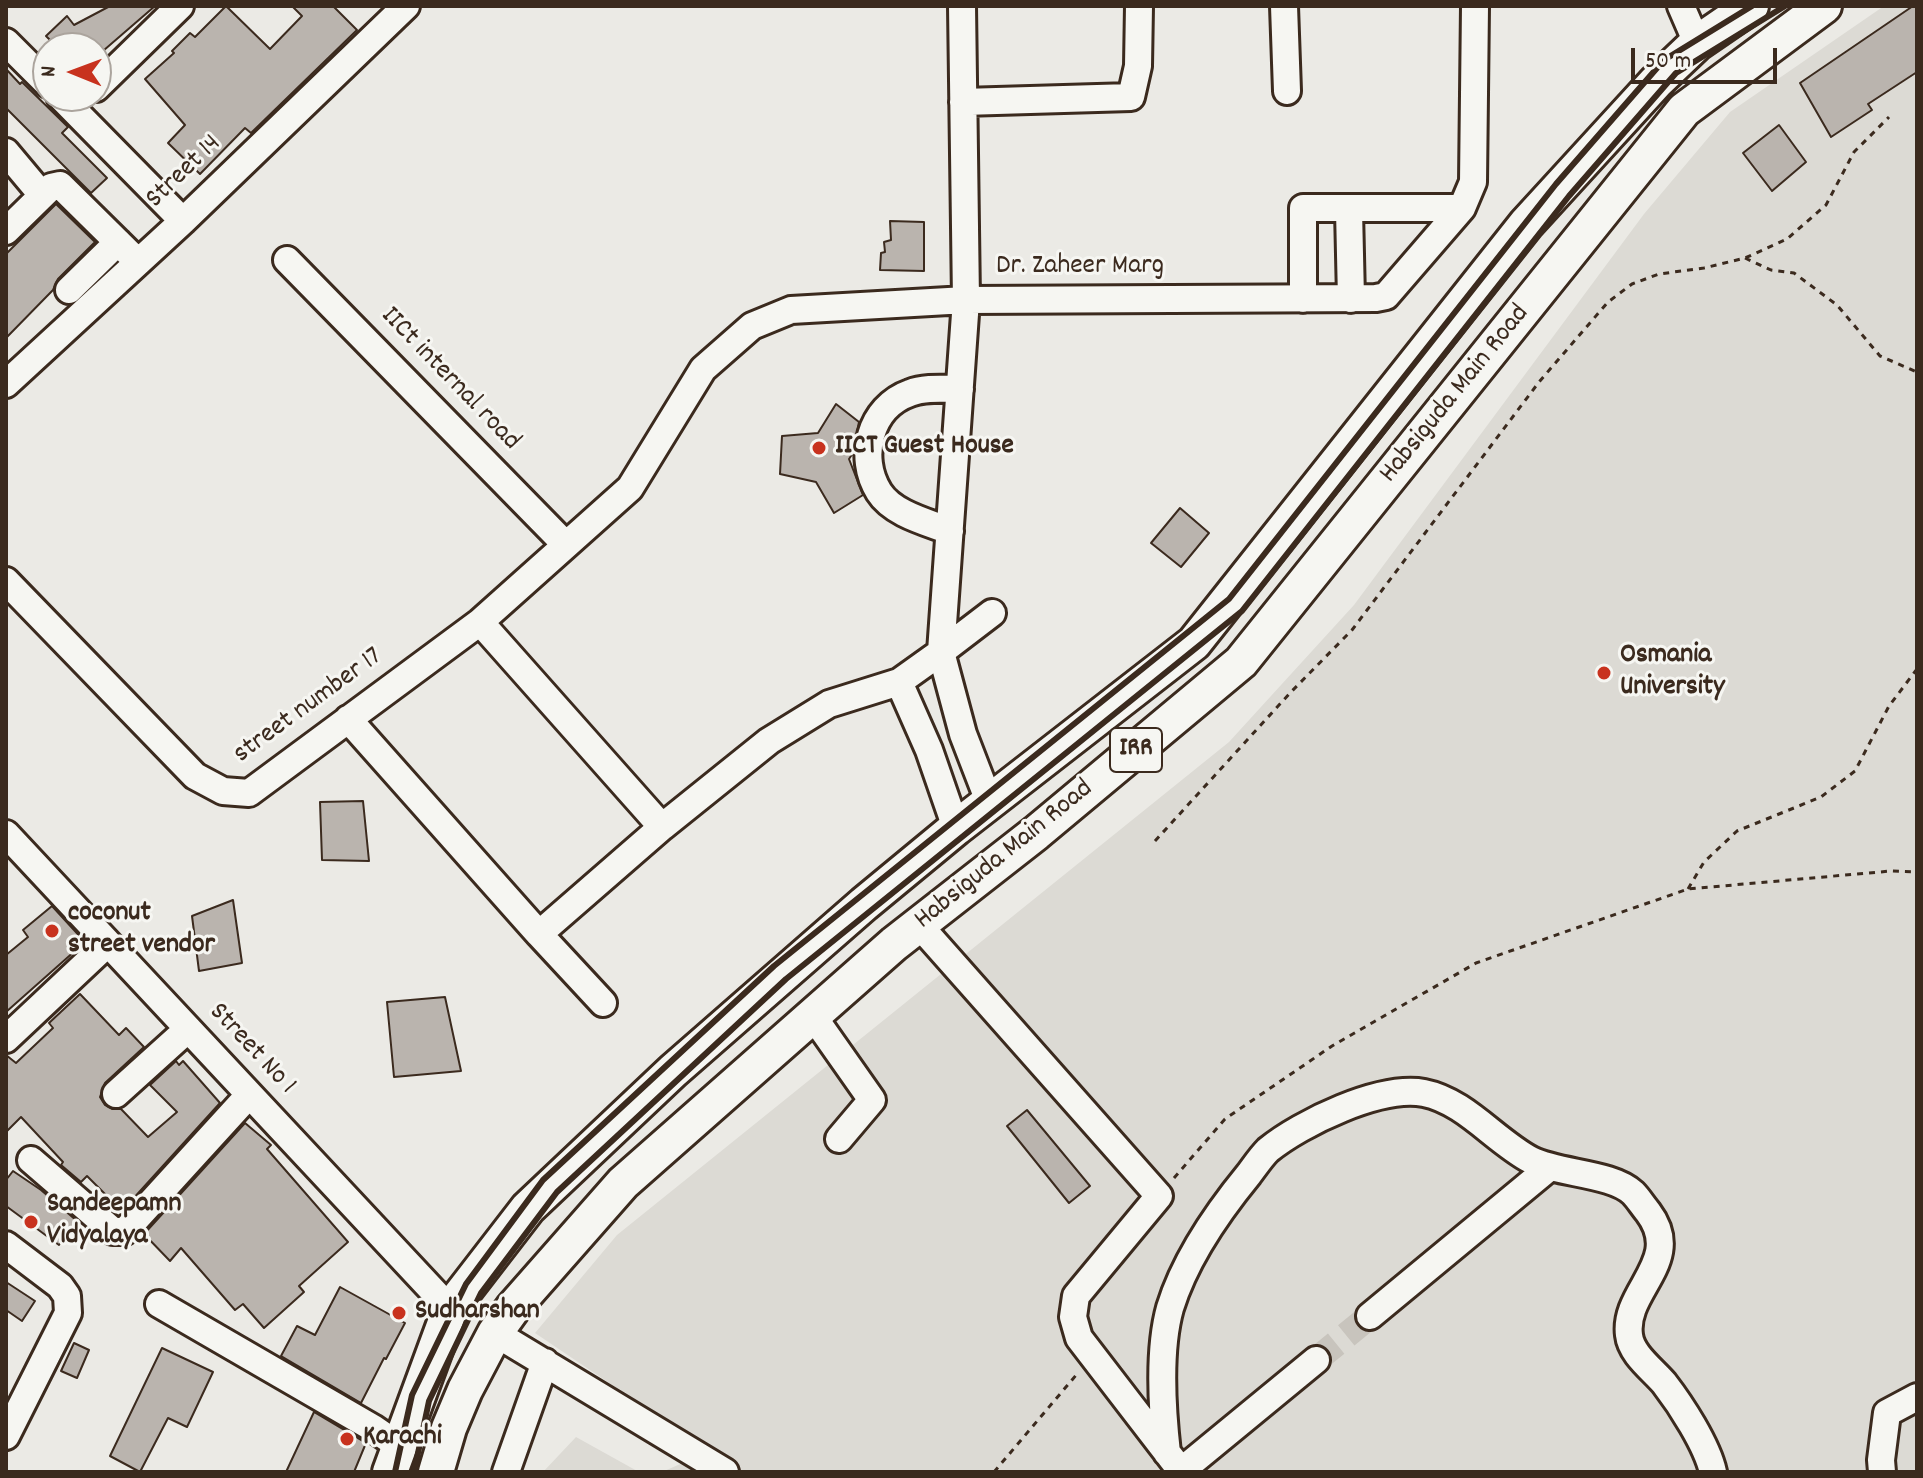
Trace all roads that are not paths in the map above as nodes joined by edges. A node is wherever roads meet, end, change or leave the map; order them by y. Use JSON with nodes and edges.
{"nodes":[{"id":1,"x":180,"y":6,"type":"edge"},
{"id":2,"x":406,"y":6,"type":"edge"},
{"id":3,"x":962,"y":6,"type":"edge"},
{"id":4,"x":1139,"y":6,"type":"edge"},
{"id":5,"x":1284,"y":6,"type":"edge"},
{"id":6,"x":1475,"y":6,"type":"edge"},
{"id":7,"x":1681,"y":6,"type":"edge"},
{"id":8,"x":1751,"y":6,"type":"edge"},
{"id":9,"x":1824,"y":6,"type":"edge"},
{"id":10,"x":6,"y":42,"type":"edge"},
{"id":11,"x":1697,"y":43,"type":"junction"},
{"id":12,"x":32,"y":68,"type":"edge"},
{"id":13,"x":112,"y":72,"type":"edge"},
{"id":14,"x":1287,"y":91,"type":"dead end"},
{"id":15,"x":963,"y":102,"type":"junction"},
{"id":16,"x":84,"y":112,"type":"edge"},
{"id":17,"x":6,"y":152,"type":"edge"},
{"id":18,"x":42,"y":195,"type":"junction"},
{"id":19,"x":1462,"y":208,"type":"junction"},
{"id":20,"x":1349,"y":210,"type":"junction"},
{"id":21,"x":183,"y":221,"type":"junction"},
{"id":22,"x":6,"y":231,"type":"edge"},
{"id":23,"x":118,"y":242,"type":"junction"},
{"id":24,"x":287,"y":260,"type":"dead end"},
{"id":25,"x":138,"y":262,"type":"junction"},
{"id":26,"x":69,"y":290,"type":"dead end"},
{"id":27,"x":1303,"y":299,"type":"junction"},
{"id":28,"x":1351,"y":299,"type":"junction"},
{"id":29,"x":966,"y":300,"type":"junction"},
{"id":30,"x":6,"y":384,"type":"edge"},
{"id":31,"x":960,"y":389,"type":"junction"},
{"id":32,"x":950,"y":531,"type":"junction"},
{"id":33,"x":566,"y":545,"type":"junction"},
{"id":34,"x":6,"y":581,"type":"edge"},
{"id":35,"x":1228,"y":602,"type":"junction"},
{"id":36,"x":992,"y":613,"type":"dead end"},
{"id":37,"x":480,"y":622,"type":"junction"},
{"id":38,"x":1264,"y":635,"type":"junction"},
{"id":39,"x":941,"y":652,"type":"junction"},
{"id":40,"x":899,"y":682,"type":"junction"},
{"id":41,"x":348,"y":719,"type":"junction"},
{"id":42,"x":990,"y":804,"type":"junction"},
{"id":43,"x":662,"y":827,"type":"junction"},
{"id":44,"x":956,"y":828,"type":"junction"},
{"id":45,"x":6,"y":834,"type":"edge"},
{"id":46,"x":919,"y":925,"type":"junction"},
{"id":47,"x":539,"y":934,"type":"junction"},
{"id":48,"x":107,"y":944,"type":"junction"},
{"id":49,"x":603,"y":1003,"type":"dead end"},
{"id":50,"x":813,"y":1016,"type":"junction"},
{"id":51,"x":188,"y":1029,"type":"junction"},
{"id":52,"x":6,"y":1039,"type":"edge"},
{"id":53,"x":673,"y":1071,"type":"junction"},
{"id":54,"x":116,"y":1094,"type":"dead end"},
{"id":55,"x":249,"y":1095,"type":"junction"},
{"id":56,"x":703,"y":1110,"type":"junction"},
{"id":57,"x":839,"y":1139,"type":"dead end"},
{"id":58,"x":31,"y":1160,"type":"dead end"},
{"id":59,"x":1550,"y":1167,"type":"junction"},
{"id":60,"x":6,"y":1245,"type":"edge"},
{"id":61,"x":159,"y":1304,"type":"dead end"},
{"id":62,"x":450,"y":1309,"type":"junction"},
{"id":63,"x":1370,"y":1316,"type":"tunnel mouth"},
{"id":64,"x":495,"y":1333,"type":"junction"},
{"id":65,"x":1316,"y":1360,"type":"tunnel mouth"},
{"id":66,"x":545,"y":1362,"type":"junction"},
{"id":67,"x":1917,"y":1397,"type":"edge"},
{"id":68,"x":6,"y":1436,"type":"edge"},
{"id":69,"x":394,"y":1459,"type":"edge"},
{"id":70,"x":1177,"y":1465,"type":"edge"},
{"id":71,"x":436,"y":1472,"type":"edge"},
{"id":72,"x":506,"y":1472,"type":"edge"},
{"id":73,"x":725,"y":1472,"type":"edge"},
{"id":74,"x":1713,"y":1472,"type":"edge"},
{"id":75,"x":1882,"y":1472,"type":"edge"}],
"edges":[{"from":1,"to":13,"type":"street"},
{"from":2,"to":21,"type":"street","name":"Street 14"},
{"from":3,"to":15,"type":"street"},
{"from":4,"to":15,"type":"street"},
{"from":5,"to":14,"type":"street"},
{"from":6,"to":19,"type":"street","name":"Dr. Zaheer Marg"},
{"from":7,"to":11,"type":"street"},
{"from":8,"to":11,"type":"main road","name":"Habsiguda Main Road","number":"IRR"},
{"from":9,"to":38,"type":"main road","name":"Habsiguda Main Road","number":"IRR"},
{"from":10,"to":12,"type":"street"},
{"from":11,"to":35,"type":"main road","name":"Habsiguda Main Road","number":"IRR"},
{"from":15,"to":29,"type":"street"},
{"from":16,"to":21,"type":"street"},
{"from":17,"to":18,"type":"street"},
{"from":18,"to":22,"type":"street"},
{"from":18,"to":23,"type":"street"},
{"from":19,"to":20,"type":"street"},
{"from":19,"to":28,"type":"street","name":"Dr. Zaheer Marg"},
{"from":20,"to":27,"type":"street"},
{"from":20,"to":28,"type":"street"},
{"from":21,"to":25,"type":"street","name":"Street 14"},
{"from":23,"to":25,"type":"street"},
{"from":23,"to":26,"type":"street"},
{"from":24,"to":33,"type":"street","name":"IICt internal road"},
{"from":25,"to":30,"type":"street","name":"Street 14"},
{"from":27,"to":28,"type":"street","name":"Dr. Zaheer Marg"},
{"from":27,"to":29,"type":"street","name":"Dr. Zaheer Marg"},
{"from":29,"to":31,"type":"street","name":"Dr. Zaheer Marg"},
{"from":29,"to":33,"type":"street"},
{"from":31,"to":32,"type":"street","name":"Dr. Zaheer Marg"},
{"from":31,"to":32,"type":"street"},
{"from":32,"to":39,"type":"street","name":"Dr. Zaheer Marg"},
{"from":33,"to":37,"type":"street"},
{"from":34,"to":41,"type":"street","name":"street number 17"},
{"from":35,"to":38,"type":"main road"},
{"from":35,"to":42,"type":"main road","name":"Habsiguda Main Road","number":"IRR"},
{"from":36,"to":39,"type":"street"},
{"from":37,"to":41,"type":"street","name":"street number 17"},
{"from":37,"to":43,"type":"street"},
{"from":38,"to":46,"type":"main road","name":"Habsiguda Main Road","number":"IRR"},
{"from":39,"to":40,"type":"street"},
{"from":39,"to":42,"type":"street","name":"Dr. Zaheer Marg"},
{"from":40,"to":43,"type":"street"},
{"from":40,"to":44,"type":"street"},
{"from":41,"to":47,"type":"street"},
{"from":42,"to":44,"type":"main road","name":"Habsiguda Main Road","number":"IRR"},
{"from":43,"to":47,"type":"street"},
{"from":44,"to":53,"type":"main road","name":"Habsiguda Main Road","number":"IRR"},
{"from":45,"to":48,"type":"street","name":"Street No 1"},
{"from":46,"to":50,"type":"main road","name":"Habsiguda Main Road","number":"IRR"},
{"from":46,"to":70,"type":"street"},
{"from":47,"to":49,"type":"street"},
{"from":48,"to":51,"type":"street","name":"Street No 1"},
{"from":48,"to":52,"type":"street"},
{"from":50,"to":56,"type":"main road","name":"Habsiguda Main Road","number":"IRR"},
{"from":50,"to":57,"type":"street"},
{"from":51,"to":54,"type":"street"},
{"from":51,"to":55,"type":"street","name":"Street No 1"},
{"from":53,"to":56,"type":"main road"},
{"from":53,"to":62,"type":"main road","name":"Habsiguda Main Road","number":"IRR"},
{"from":55,"to":58,"type":"street"},
{"from":55,"to":62,"type":"street","name":"Street No 1"},
{"from":56,"to":64,"type":"main road","name":"Habsiguda Main Road","number":"IRR"},
{"from":59,"to":63,"type":"street"},
{"from":59,"to":70,"type":"street"},
{"from":59,"to":74,"type":"street"},
{"from":60,"to":68,"type":"street"},
{"from":61,"to":69,"type":"street"},
{"from":62,"to":69,"type":"main road","name":"Habsiguda Main Road","number":"IRR"},
{"from":64,"to":66,"type":"street"},
{"from":64,"to":71,"type":"main road","name":"Habsiguda Main Road","number":"IRR"},
{"from":65,"to":70,"type":"street"},
{"from":66,"to":72,"type":"street"},
{"from":66,"to":73,"type":"street"},
{"from":67,"to":75,"type":"street"}]}
